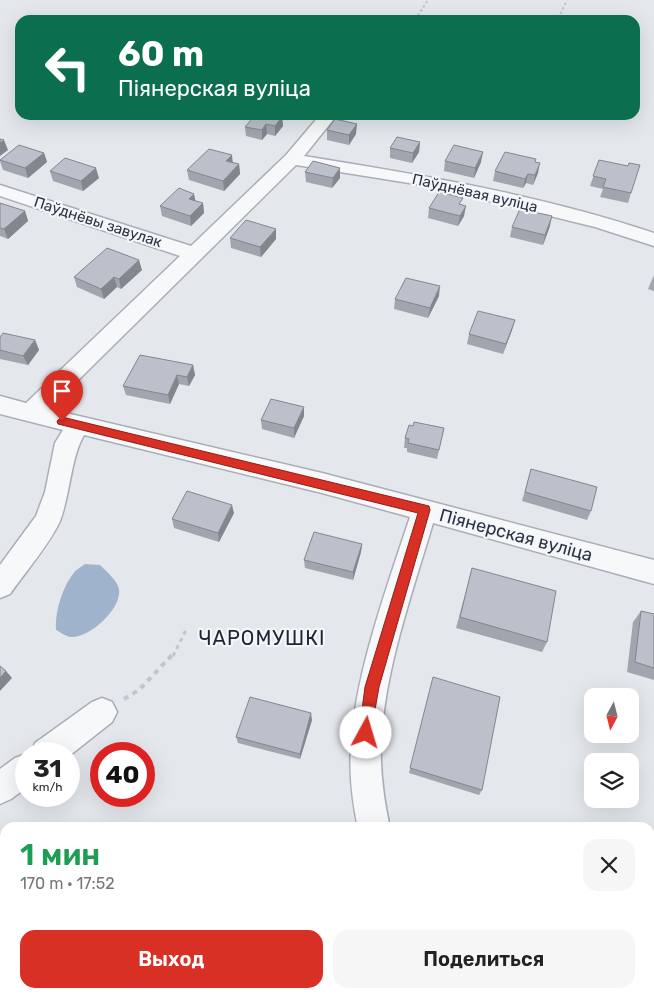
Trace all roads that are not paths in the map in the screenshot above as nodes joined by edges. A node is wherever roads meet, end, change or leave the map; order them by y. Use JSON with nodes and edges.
{"nodes":[{"id":1,"x":325,"y":120,"type":"edge"},
{"id":2,"x":292,"y":159,"type":"junction"},
{"id":3,"x":0,"y":190,"type":"edge"},
{"id":4,"x":654,"y":240,"type":"edge"},
{"id":5,"x":195,"y":254,"type":"junction"},
{"id":6,"x":0,"y":405,"type":"edge"},
{"id":7,"x":30,"y":413,"type":"junction"},
{"id":8,"x":78,"y":425,"type":"junction"},
{"id":9,"x":425,"y":510,"type":"junction"},
{"id":10,"x":654,"y":572,"type":"edge"},
{"id":11,"x":0,"y":586,"type":"edge"},
{"id":12,"x":102,"y":712,"type":"road end"},
{"id":13,"x":62,"y":742,"type":"edge"},
{"id":14,"x":15,"y":777,"type":"edge"},
{"id":15,"x":0,"y":788,"type":"edge"},
{"id":16,"x":373,"y":822,"type":"edge"}],
"edges":[{"from":1,"to":2,"type":"street"},
{"from":2,"to":4,"type":"street","name":"Паўднёвая вуліца"},
{"from":2,"to":5,"type":"street"},
{"from":3,"to":5,"type":"street","name":"Паўднёвы завулак"},
{"from":5,"to":7,"type":"street"},
{"from":6,"to":7,"type":"street","name":"Піянерская вуліца"},
{"from":7,"to":8,"type":"street","name":"Піянерская вуліца"},
{"from":8,"to":9,"type":"street","name":"Піянерская вуліца"},
{"from":8,"to":11,"type":"street"},
{"from":9,"to":10,"type":"street","name":"Піянерская вуліца"},
{"from":9,"to":16,"type":"street"},
{"from":12,"to":13,"type":"street"},
{"from":14,"to":15,"type":"street"}]}
